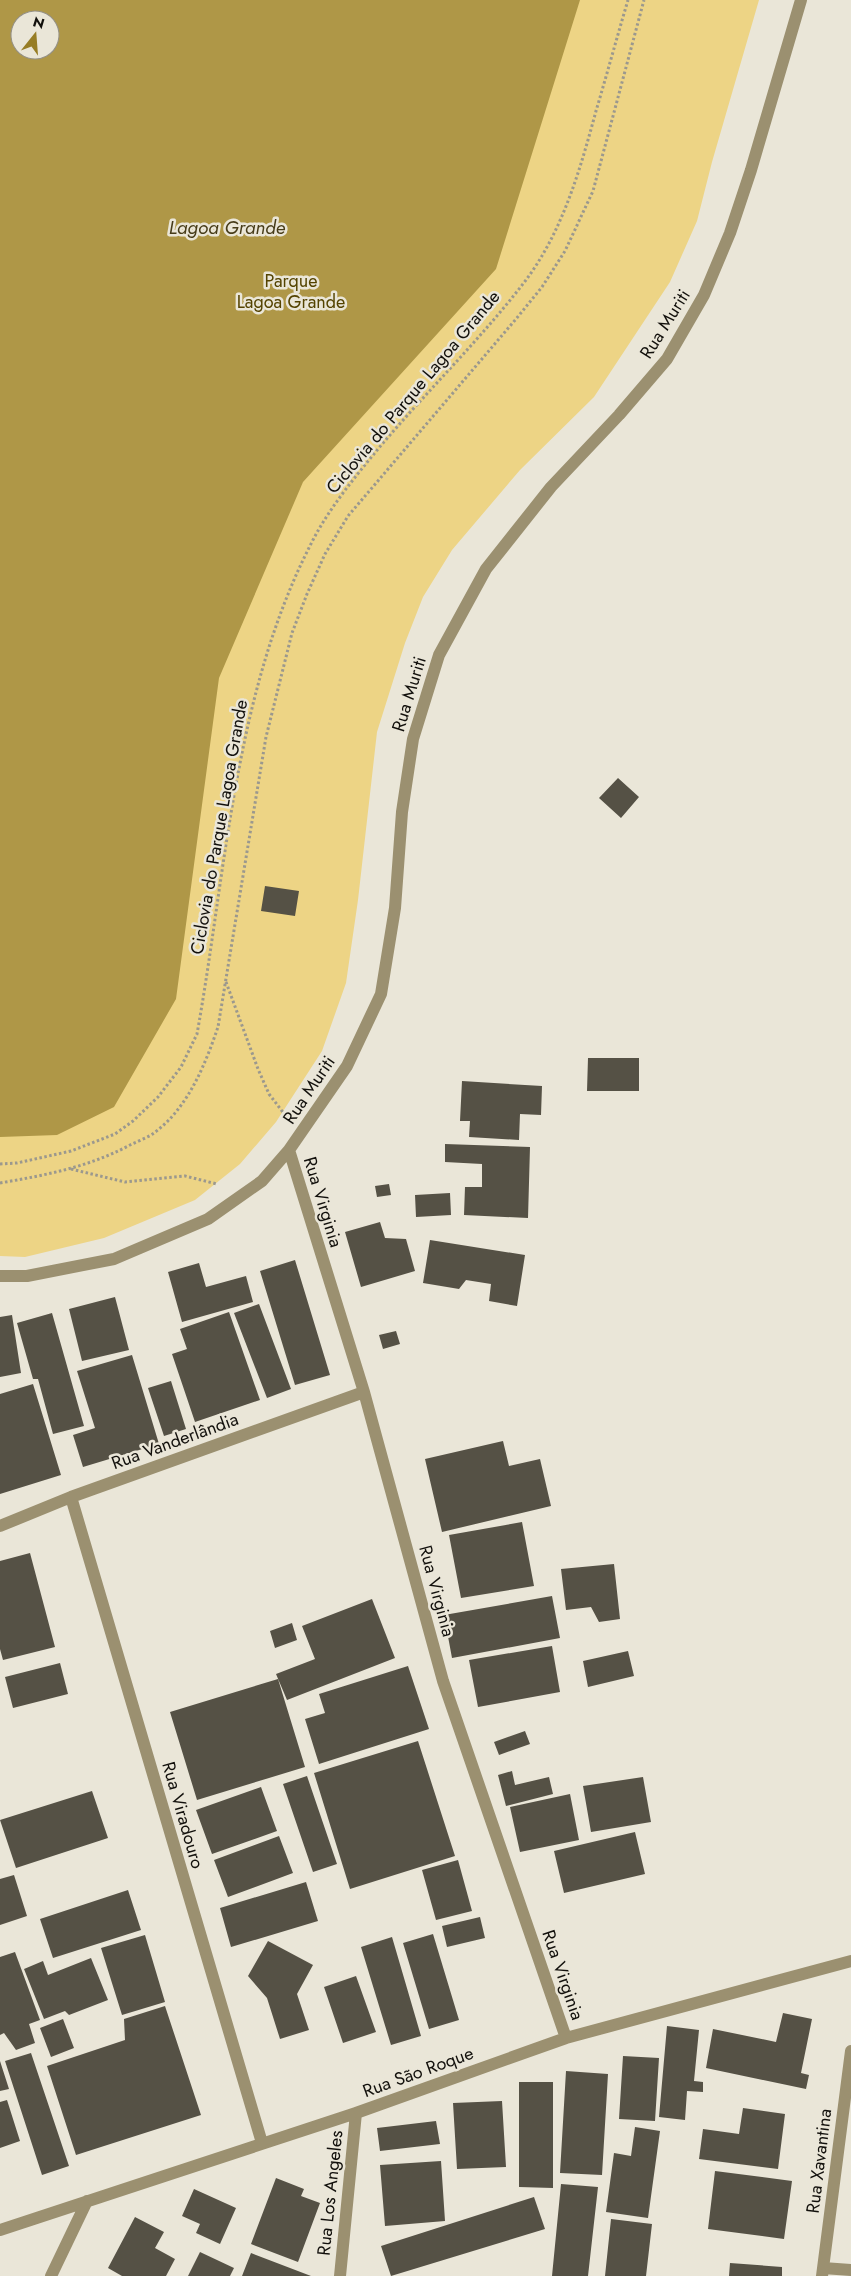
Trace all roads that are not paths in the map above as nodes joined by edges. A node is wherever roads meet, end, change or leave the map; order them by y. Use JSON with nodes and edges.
{"nodes":[{"id":1,"x":800,"y":0,"type":"edge"},
{"id":2,"x":289,"y":1150,"type":"junction"},
{"id":3,"x":0,"y":1276,"type":"edge"},
{"id":4,"x":364,"y":1392,"type":"junction"},
{"id":5,"x":71,"y":1497,"type":"junction"},
{"id":6,"x":0,"y":1526,"type":"edge"},
{"id":7,"x":851,"y":1961,"type":"edge"},
{"id":8,"x":566,"y":2038,"type":"junction"},
{"id":9,"x":851,"y":2051,"type":"edge"},
{"id":10,"x":356,"y":2113,"type":"junction"},
{"id":11,"x":262,"y":2143,"type":"junction"},
{"id":12,"x":87,"y":2201,"type":"junction"},
{"id":13,"x":0,"y":2230,"type":"edge"},
{"id":14,"x":851,"y":2270,"type":"edge"},
{"id":15,"x":822,"y":2272,"type":"edge"},
{"id":16,"x":51,"y":2276,"type":"edge"},
{"id":17,"x":340,"y":2276,"type":"edge"}],
"edges":[{"from":1,"to":2,"type":"street","name":"Rua Muriti"},
{"from":2,"to":3,"type":"street","name":"Rua Muriti"},
{"from":2,"to":4,"type":"street","name":"Rua Virginia"},
{"from":4,"to":5,"type":"street","name":"Rua Vanderlândia"},
{"from":4,"to":8,"type":"street","name":"Rua Virginia"},
{"from":5,"to":6,"type":"street","name":"Rua Vanderlândia"},
{"from":5,"to":11,"type":"street","name":"Rua Viradouro"},
{"from":7,"to":8,"type":"street","name":"Rua São Roque"},
{"from":8,"to":10,"type":"street","name":"Rua São Roque"},
{"from":9,"to":15,"type":"street","name":"Rua Xavantina"},
{"from":10,"to":11,"type":"street","name":"Rua São Roque"},
{"from":10,"to":17,"type":"street","name":"Rua Los Angeles"},
{"from":11,"to":12,"type":"street","name":"Rua São Roque"},
{"from":12,"to":13,"type":"street","name":"Rua São Roque"},
{"from":12,"to":16,"type":"street"},
{"from":14,"to":15,"type":"street"}]}
